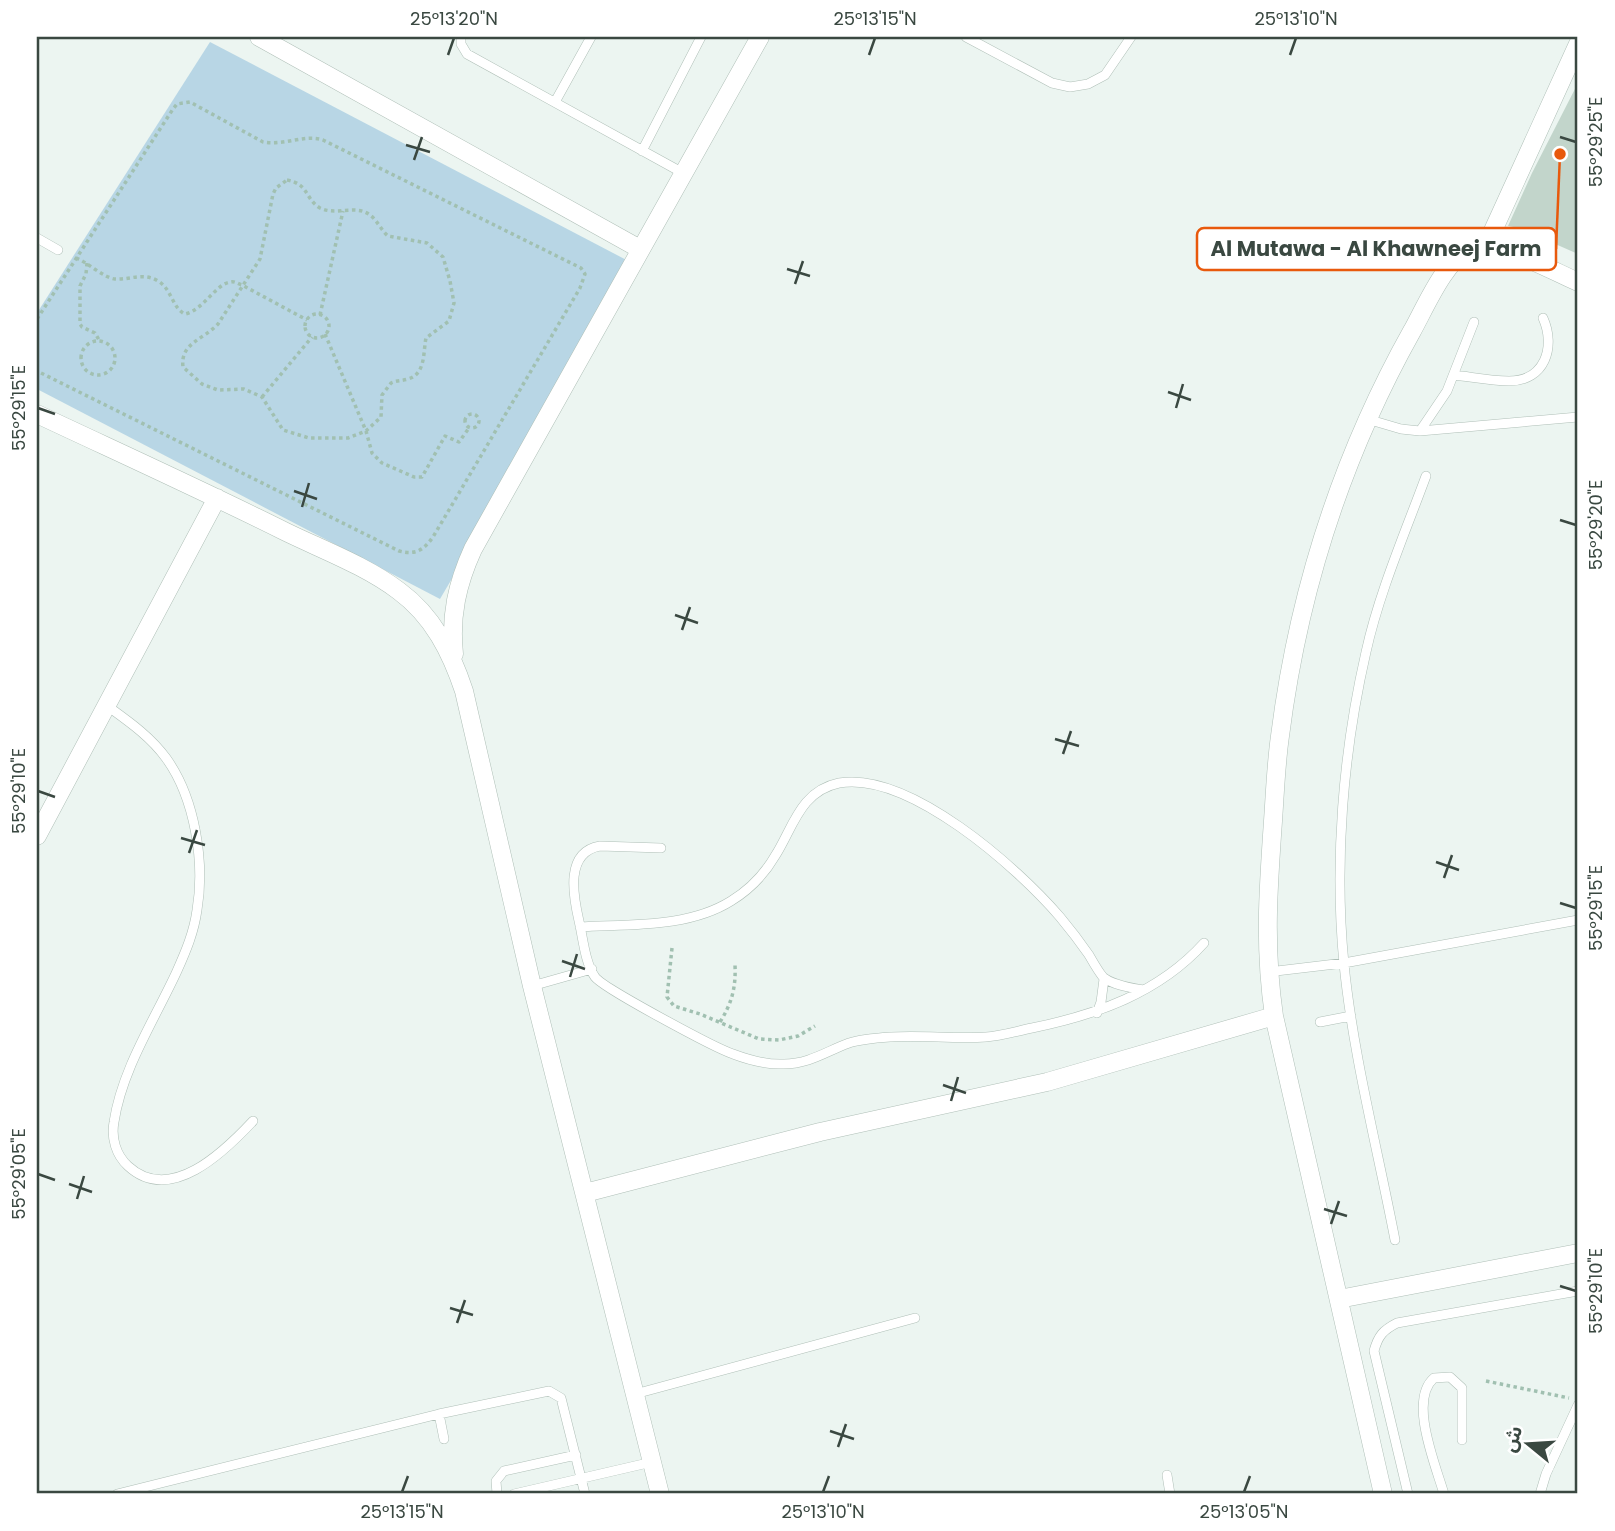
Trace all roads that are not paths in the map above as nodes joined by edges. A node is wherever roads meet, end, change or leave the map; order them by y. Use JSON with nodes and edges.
{"nodes":[{"id":1,"x":259,"y":37,"type":"edge"},
{"id":2,"x":461,"y":37,"type":"edge"},
{"id":3,"x":591,"y":37,"type":"edge"},
{"id":4,"x":701,"y":37,"type":"edge"},
{"id":5,"x":760,"y":37,"type":"edge"},
{"id":6,"x":966,"y":37,"type":"edge"},
{"id":7,"x":1131,"y":37,"type":"edge"},
{"id":8,"x":1578,"y":44,"type":"edge"},
{"id":9,"x":555,"y":102,"type":"junction"},
{"id":10,"x":642,"y":151,"type":"junction"},
{"id":11,"x":683,"y":173,"type":"junction"},
{"id":12,"x":37,"y":239,"type":"edge"},
{"id":13,"x":1486,"y":246,"type":"junction"},
{"id":14,"x":640,"y":249,"type":"junction"},
{"id":15,"x":58,"y":250,"type":"road end"},
{"id":16,"x":1578,"y":282,"type":"edge"},
{"id":17,"x":1543,"y":318,"type":"dead end"},
{"id":18,"x":1474,"y":322,"type":"dead end"},
{"id":19,"x":1454,"y":375,"type":"junction"},
{"id":20,"x":37,"y":414,"type":"edge"},
{"id":21,"x":1578,"y":417,"type":"edge"},
{"id":22,"x":1367,"y":419,"type":"junction"},
{"id":23,"x":1420,"y":431,"type":"junction"},
{"id":24,"x":1426,"y":477,"type":"dead end"},
{"id":25,"x":216,"y":498,"type":"junction"},
{"id":26,"x":454,"y":662,"type":"junction"},
{"id":27,"x":106,"y":705,"type":"junction"},
{"id":28,"x":37,"y":835,"type":"edge"},
{"id":29,"x":661,"y":848,"type":"dead end"},
{"id":30,"x":1578,"y":920,"type":"edge"},
{"id":31,"x":580,"y":927,"type":"junction"},
{"id":32,"x":1204,"y":943,"type":"dead end"},
{"id":33,"x":1344,"y":963,"type":"junction"},
{"id":34,"x":592,"y":969,"type":"junction"},
{"id":35,"x":1268,"y":972,"type":"junction"},
{"id":36,"x":1104,"y":979,"type":"junction"},
{"id":37,"x":532,"y":986,"type":"junction"},
{"id":38,"x":1143,"y":990,"type":"junction"},
{"id":39,"x":1097,"y":1013,"type":"junction"},
{"id":40,"x":1274,"y":1016,"type":"junction"},
{"id":41,"x":1351,"y":1016,"type":"junction"},
{"id":42,"x":1320,"y":1022,"type":"dead end"},
{"id":43,"x":253,"y":1121,"type":"dead end"},
{"id":44,"x":585,"y":1193,"type":"junction"},
{"id":45,"x":1395,"y":1241,"type":"dead end"},
{"id":46,"x":1578,"y":1253,"type":"edge"},
{"id":47,"x":1578,"y":1291,"type":"edge"},
{"id":48,"x":1339,"y":1299,"type":"junction"},
{"id":49,"x":915,"y":1318,"type":"dead end"},
{"id":50,"x":635,"y":1394,"type":"junction"},
{"id":51,"x":1578,"y":1405,"type":"edge"},
{"id":52,"x":439,"y":1414,"type":"junction"},
{"id":53,"x":444,"y":1439,"type":"dead end"},
{"id":54,"x":1462,"y":1440,"type":"dead end"},
{"id":55,"x":576,"y":1455,"type":"junction"},
{"id":56,"x":652,"y":1462,"type":"junction"},
{"id":57,"x":1167,"y":1475,"type":"dead end"},
{"id":58,"x":582,"y":1479,"type":"junction"},
{"id":59,"x":117,"y":1494,"type":"edge"},
{"id":60,"x":497,"y":1494,"type":"edge"},
{"id":61,"x":514,"y":1494,"type":"edge"},
{"id":62,"x":586,"y":1494,"type":"edge"},
{"id":63,"x":660,"y":1494,"type":"edge"},
{"id":64,"x":1170,"y":1494,"type":"edge"},
{"id":65,"x":1383,"y":1494,"type":"edge"},
{"id":66,"x":1408,"y":1494,"type":"edge"},
{"id":67,"x":1444,"y":1494,"type":"edge"},
{"id":68,"x":1540,"y":1494,"type":"edge"}],
"edges":[{"from":1,"to":14,"type":"street"},
{"from":2,"to":9,"type":"lane"},
{"from":3,"to":9,"type":"lane"},
{"from":4,"to":10,"type":"lane"},
{"from":5,"to":11,"type":"street"},
{"from":6,"to":7,"type":"lane"},
{"from":8,"to":13,"type":"street"},
{"from":9,"to":10,"type":"lane"},
{"from":10,"to":11,"type":"lane"},
{"from":11,"to":14,"type":"street"},
{"from":12,"to":15,"type":"lane"},
{"from":13,"to":16,"type":"street"},
{"from":13,"to":22,"type":"street"},
{"from":14,"to":26,"type":"street"},
{"from":17,"to":19,"type":"lane"},
{"from":18,"to":19,"type":"lane"},
{"from":19,"to":23,"type":"lane"},
{"from":20,"to":25,"type":"street"},
{"from":21,"to":23,"type":"lane"},
{"from":22,"to":23,"type":"lane"},
{"from":22,"to":35,"type":"street"},
{"from":24,"to":33,"type":"lane"},
{"from":25,"to":26,"type":"street"},
{"from":25,"to":27,"type":"street"},
{"from":26,"to":37,"type":"street"},
{"from":27,"to":28,"type":"street"},
{"from":27,"to":43,"type":"lane"},
{"from":29,"to":31,"type":"lane"},
{"from":30,"to":33,"type":"lane"},
{"from":31,"to":34,"type":"lane"},
{"from":31,"to":36,"type":"lane"},
{"from":32,"to":38,"type":"lane"},
{"from":33,"to":35,"type":"lane"},
{"from":33,"to":41,"type":"lane"},
{"from":34,"to":37,"type":"lane"},
{"from":34,"to":39,"type":"lane"},
{"from":35,"to":40,"type":"street"},
{"from":36,"to":38,"type":"lane"},
{"from":36,"to":39,"type":"lane"},
{"from":37,"to":44,"type":"street"},
{"from":38,"to":39,"type":"lane"},
{"from":40,"to":44,"type":"street"},
{"from":40,"to":48,"type":"street"},
{"from":41,"to":42,"type":"lane"},
{"from":41,"to":45,"type":"lane"},
{"from":44,"to":50,"type":"street"},
{"from":46,"to":48,"type":"street"},
{"from":47,"to":66,"type":"lane"},
{"from":48,"to":65,"type":"street"},
{"from":49,"to":50,"type":"lane"},
{"from":50,"to":56,"type":"street"},
{"from":51,"to":68,"type":"lane"},
{"from":52,"to":53,"type":"lane"},
{"from":52,"to":55,"type":"lane"},
{"from":52,"to":59,"type":"lane"},
{"from":54,"to":67,"type":"lane"},
{"from":55,"to":58,"type":"lane"},
{"from":55,"to":60,"type":"lane"},
{"from":56,"to":58,"type":"lane"},
{"from":56,"to":63,"type":"street"},
{"from":57,"to":64,"type":"lane"},
{"from":58,"to":61,"type":"lane"},
{"from":58,"to":62,"type":"lane"}]}
